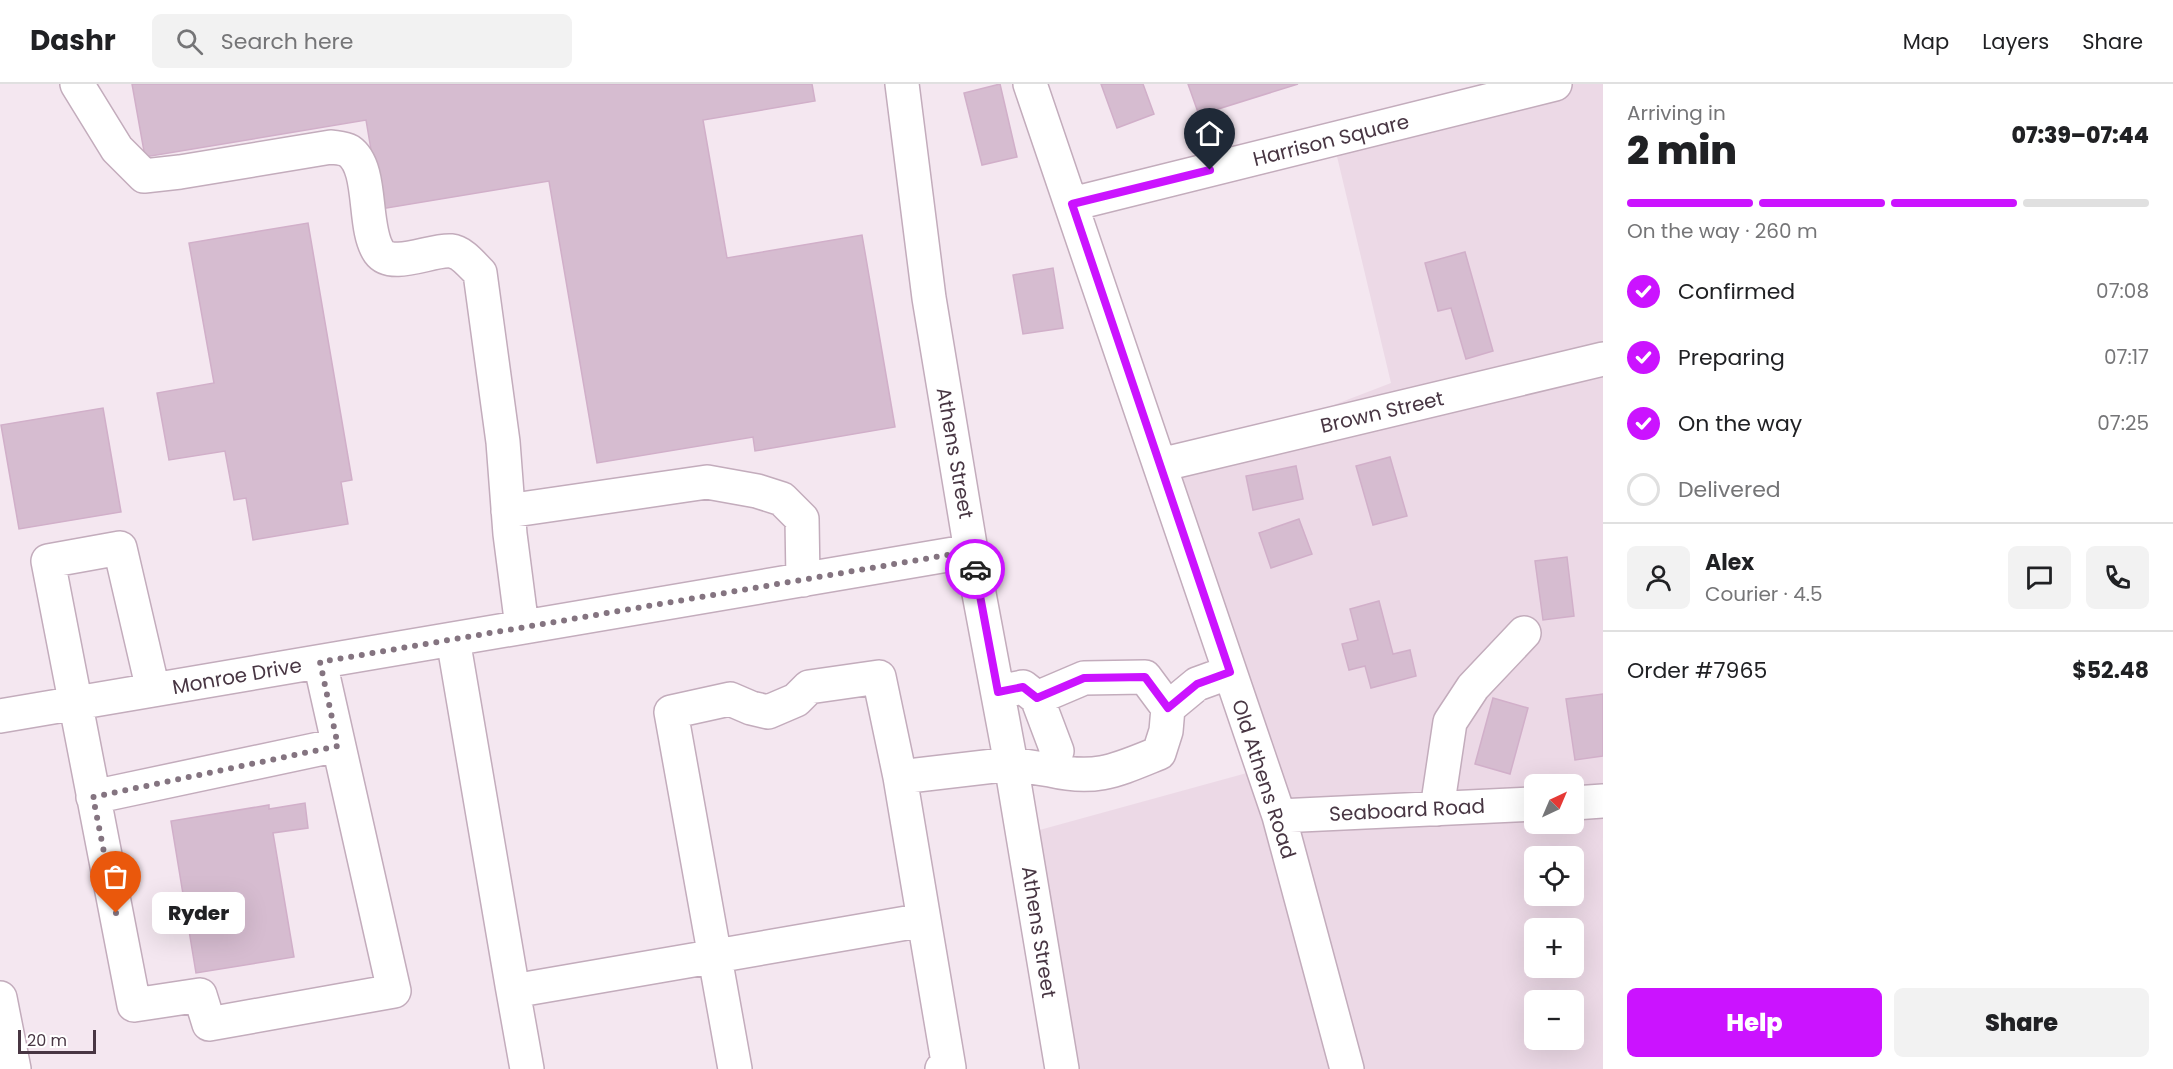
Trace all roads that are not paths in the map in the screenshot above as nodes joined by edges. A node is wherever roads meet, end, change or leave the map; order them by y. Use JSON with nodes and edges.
{"nodes":[{"id":1,"x":77,"y":84,"type":"edge"},
{"id":2,"x":902,"y":84,"type":"edge"},
{"id":3,"x":1030,"y":84,"type":"edge"},
{"id":4,"x":1540,"y":86,"type":"edge"},
{"id":5,"x":1072,"y":204,"type":"junction"},
{"id":6,"x":1603,"y":359,"type":"edge"},
{"id":7,"x":1160,"y":465,"type":"junction"},
{"id":8,"x":508,"y":512,"type":"junction"},
{"id":9,"x":971,"y":551,"type":"junction"},
{"id":10,"x":803,"y":580,"type":"junction"},
{"id":11,"x":522,"y":627,"type":"junction"},
{"id":12,"x":1524,"y":633,"type":"dead end"},
{"id":13,"x":453,"y":639,"type":"junction"},
{"id":14,"x":320,"y":662,"type":"junction"},
{"id":15,"x":1230,"y":672,"type":"junction"},
{"id":16,"x":153,"y":690,"type":"junction"},
{"id":17,"x":998,"y":692,"type":"junction"},
{"id":18,"x":1037,"y":698,"type":"junction"},
{"id":19,"x":75,"y":704,"type":"junction"},
{"id":20,"x":1168,"y":708,"type":"junction"},
{"id":21,"x":0,"y":716,"type":"edge"},
{"id":22,"x":338,"y":746,"type":"junction"},
{"id":23,"x":1011,"y":764,"type":"junction"},
{"id":24,"x":1050,"y":770,"type":"junction"},
{"id":25,"x":900,"y":777,"type":"junction"},
{"id":26,"x":93,"y":797,"type":"junction"},
{"id":27,"x":1603,"y":801,"type":"edge"},
{"id":28,"x":1584,"y":802,"type":"edge"},
{"id":29,"x":1524,"y":805,"type":"edge"},
{"id":30,"x":1437,"y":809,"type":"junction"},
{"id":31,"x":1279,"y":816,"type":"junction"},
{"id":32,"x":924,"y":920,"type":"junction"},
{"id":33,"x":716,"y":957,"type":"junction"},
{"id":34,"x":512,"y":985,"type":"junction"},
{"id":35,"x":0,"y":998,"type":"edge"},
{"id":36,"x":14,"y":1069,"type":"edge"},
{"id":37,"x":527,"y":1069,"type":"edge"},
{"id":38,"x":735,"y":1069,"type":"edge"},
{"id":39,"x":942,"y":1069,"type":"edge"},
{"id":40,"x":1062,"y":1069,"type":"edge"},
{"id":41,"x":1347,"y":1069,"type":"edge"}],
"edges":[{"from":1,"to":8,"type":"street"},
{"from":2,"to":9,"type":"street","name":"Athens Street"},
{"from":3,"to":5,"type":"street","name":"Old Athens Road"},
{"from":4,"to":5,"type":"street","name":"Harrison Square"},
{"from":5,"to":7,"type":"street","name":"Old Athens Road"},
{"from":6,"to":7,"type":"street","name":"Brown Street"},
{"from":7,"to":15,"type":"street","name":"Old Athens Road"},
{"from":8,"to":10,"type":"street"},
{"from":8,"to":11,"type":"street"},
{"from":9,"to":10,"type":"street","name":"Monroe Drive"},
{"from":9,"to":17,"type":"street","name":"Athens Street"},
{"from":10,"to":11,"type":"street","name":"Monroe Drive"},
{"from":11,"to":13,"type":"street","name":"Monroe Drive"},
{"from":12,"to":30,"type":"street"},
{"from":13,"to":14,"type":"street","name":"Monroe Drive"},
{"from":13,"to":34,"type":"street"},
{"from":14,"to":16,"type":"street","name":"Monroe Drive"},
{"from":14,"to":22,"type":"street"},
{"from":15,"to":20,"type":"street"},
{"from":15,"to":31,"type":"street","name":"Old Athens Road"},
{"from":16,"to":19,"type":"street","name":"Monroe Drive"},
{"from":16,"to":19,"type":"street"},
{"from":17,"to":18,"type":"street"},
{"from":17,"to":23,"type":"street","name":"Athens Street"},
{"from":18,"to":20,"type":"street"},
{"from":18,"to":24,"type":"street"},
{"from":19,"to":21,"type":"street","name":"Monroe Drive"},
{"from":19,"to":26,"type":"street"},
{"from":20,"to":24,"type":"street"},
{"from":22,"to":26,"type":"street"},
{"from":22,"to":26,"type":"street"},
{"from":23,"to":24,"type":"street"},
{"from":23,"to":25,"type":"street"},
{"from":23,"to":40,"type":"street","name":"Athens Street"},
{"from":25,"to":32,"type":"street"},
{"from":25,"to":33,"type":"street"},
{"from":27,"to":28,"type":"street"},
{"from":29,"to":30,"type":"street","name":"Seaboard Road"},
{"from":30,"to":31,"type":"street","name":"Seaboard Road"},
{"from":31,"to":41,"type":"street","name":"Old Athens Road"},
{"from":32,"to":33,"type":"street"},
{"from":32,"to":39,"type":"street"},
{"from":33,"to":34,"type":"street"},
{"from":33,"to":38,"type":"street"},
{"from":34,"to":37,"type":"street"},
{"from":35,"to":36,"type":"street"}]}
